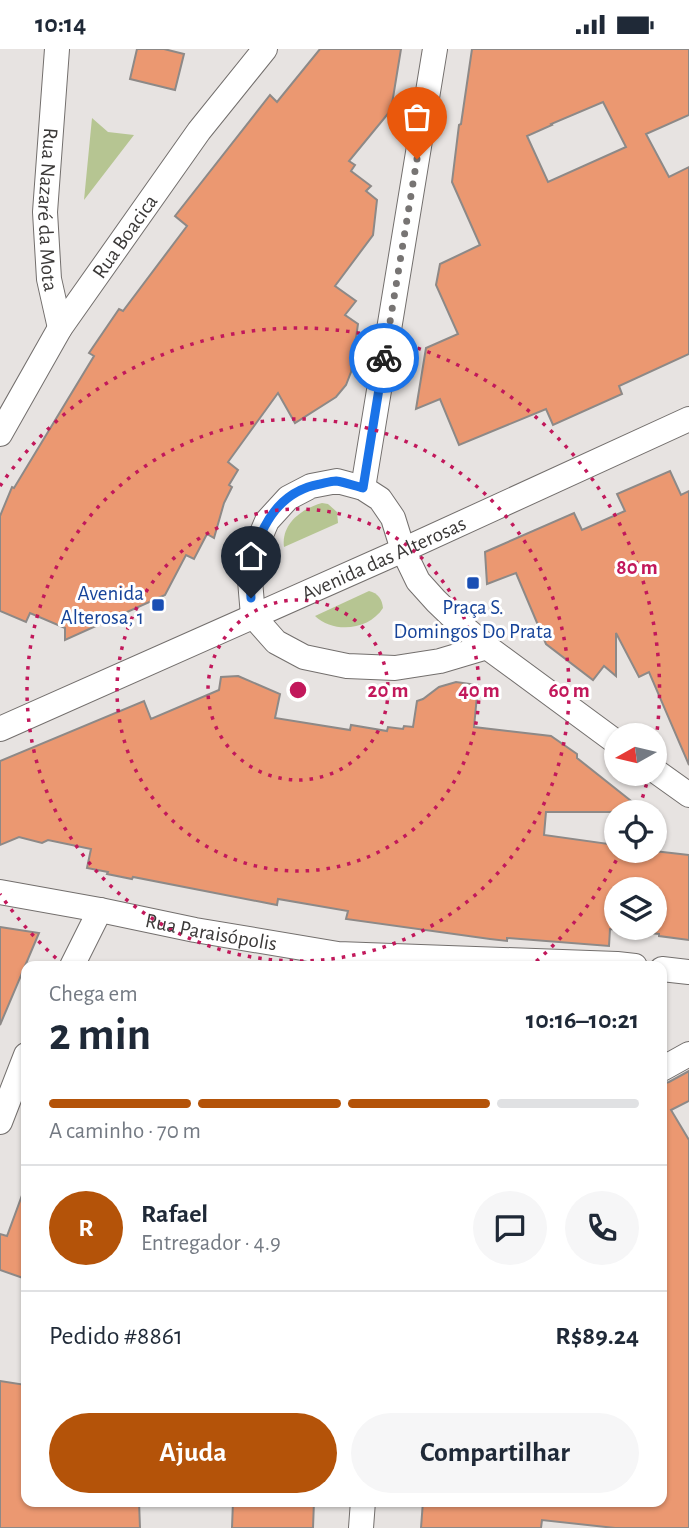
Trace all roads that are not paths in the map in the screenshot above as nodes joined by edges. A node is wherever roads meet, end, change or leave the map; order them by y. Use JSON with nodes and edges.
{"nodes":[{"id":1,"x":57,"y":49,"type":"edge"},
{"id":2,"x":265,"y":49,"type":"edge"},
{"id":3,"x":435,"y":49,"type":"edge"},
{"id":4,"x":60,"y":328,"type":"junction"},
{"id":5,"x":689,"y":419,"type":"edge"},
{"id":6,"x":0,"y":434,"type":"edge"},
{"id":7,"x":363,"y":488,"type":"junction"},
{"id":8,"x":403,"y":550,"type":"junction"},
{"id":9,"x":253,"y":616,"type":"junction"},
{"id":10,"x":487,"y":647,"type":"junction"},
{"id":11,"x":0,"y":729,"type":"edge"},
{"id":12,"x":604,"y":733,"type":"edge"},
{"id":13,"x":667,"y":779,"type":"edge"},
{"id":14,"x":689,"y":795,"type":"edge"},
{"id":15,"x":0,"y":893,"type":"edge"},
{"id":16,"x":100,"y":910,"type":"junction"},
{"id":17,"x":74,"y":961,"type":"edge"},
{"id":18,"x":519,"y":961,"type":"edge"},
{"id":19,"x":667,"y":970,"type":"edge"},
{"id":20,"x":689,"y":972,"type":"edge"},
{"id":21,"x":689,"y":1054,"type":"edge"},
{"id":22,"x":667,"y":1066,"type":"edge"},
{"id":23,"x":21,"y":1068,"type":"edge"},
{"id":24,"x":0,"y":1122,"type":"edge"},
{"id":25,"x":363,"y":1507,"type":"edge"},
{"id":26,"x":361,"y":1528,"type":"edge"}],
"edges":[{"from":1,"to":4,"type":"street","name":"Rua Nazaré da Mota"},
{"from":2,"to":4,"type":"street","name":"Rua Boacica"},
{"from":3,"to":7,"type":"street"},
{"from":4,"to":6,"type":"street","name":"Rua Boacica"},
{"from":5,"to":8,"type":"street","name":"Avenida das Alterosas"},
{"from":7,"to":8,"type":"street"},
{"from":7,"to":9,"type":"street"},
{"from":8,"to":9,"type":"street","name":"Avenida das Alterosas"},
{"from":8,"to":10,"type":"street"},
{"from":9,"to":10,"type":"street"},
{"from":9,"to":11,"type":"street","name":"Avenida das Alterosas"},
{"from":10,"to":12,"type":"street"},
{"from":13,"to":14,"type":"street"},
{"from":15,"to":16,"type":"street","name":"Rua Paraisópolis"},
{"from":16,"to":17,"type":"street"},
{"from":16,"to":18,"type":"street","name":"Rua Paraisópolis"},
{"from":19,"to":20,"type":"street"},
{"from":21,"to":22,"type":"street"},
{"from":23,"to":24,"type":"street"},
{"from":25,"to":26,"type":"street"}]}
